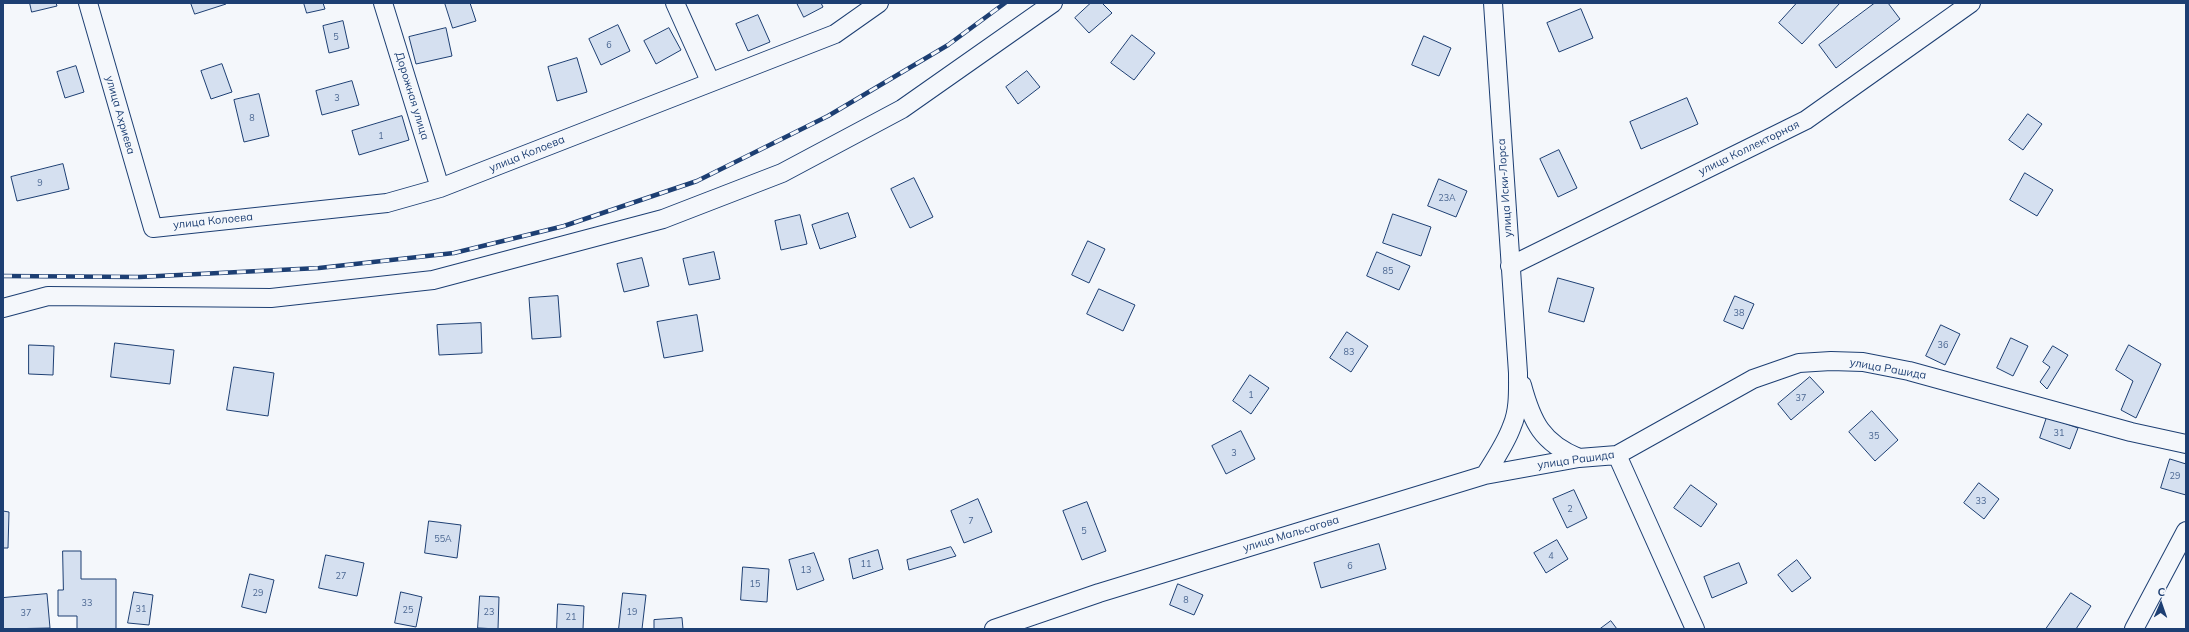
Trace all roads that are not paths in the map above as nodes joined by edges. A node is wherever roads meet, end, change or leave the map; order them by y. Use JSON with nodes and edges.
{"nodes":[{"id":1,"x":88,"y":3,"type":"edge"},
{"id":2,"x":383,"y":3,"type":"edge"},
{"id":3,"x":676,"y":3,"type":"edge"},
{"id":4,"x":879,"y":3,"type":"edge"},
{"id":5,"x":1053,"y":3,"type":"edge"},
{"id":6,"x":1493,"y":3,"type":"edge"},
{"id":7,"x":1971,"y":3,"type":"edge"},
{"id":8,"x":710,"y":81,"type":"junction"},
{"id":9,"x":440,"y":188,"type":"junction"},
{"id":10,"x":153,"y":228,"type":"joint"},
{"id":11,"x":1510,"y":266,"type":"junction"},
{"id":12,"x":3,"y":308,"type":"edge"},
{"id":13,"x":1518,"y":373,"type":"junction"},
{"id":14,"x":2186,"y":444,"type":"edge"},
{"id":15,"x":1617,"y":455,"type":"junction"},
{"id":16,"x":1579,"y":458,"type":"junction"},
{"id":17,"x":1485,"y":475,"type":"junction"},
{"id":18,"x":2186,"y":531,"type":"edge"},
{"id":19,"x":994,"y":629,"type":"edge"},
{"id":20,"x":1695,"y":629,"type":"edge"},
{"id":21,"x":2134,"y":629,"type":"edge"}],
"edges":[{"from":1,"to":10,"type":"street","name":"улица Ахриева"},
{"from":2,"to":9,"type":"street","name":"Дорожная улица"},
{"from":3,"to":8,"type":"street"},
{"from":4,"to":8,"type":"street","name":"улица Колоева"},
{"from":5,"to":12,"type":"street"},
{"from":6,"to":11,"type":"street","name":"улица Иски-Лорса"},
{"from":7,"to":11,"type":"street","name":"улица Коллекторная"},
{"from":8,"to":9,"type":"street","name":"улица Колоева"},
{"from":9,"to":10,"type":"street","name":"улица Колоева"},
{"from":11,"to":13,"type":"street","name":"улица Иски-Лорса"},
{"from":13,"to":16,"type":"street"},
{"from":13,"to":17,"type":"street"},
{"from":14,"to":15,"type":"street","name":"улица Рашида"},
{"from":15,"to":16,"type":"street","name":"улица Рашида"},
{"from":15,"to":20,"type":"street"},
{"from":16,"to":17,"type":"street","name":"улица Рашида"},
{"from":17,"to":19,"type":"street","name":"улица Мальсагова"},
{"from":18,"to":21,"type":"street"}]}
